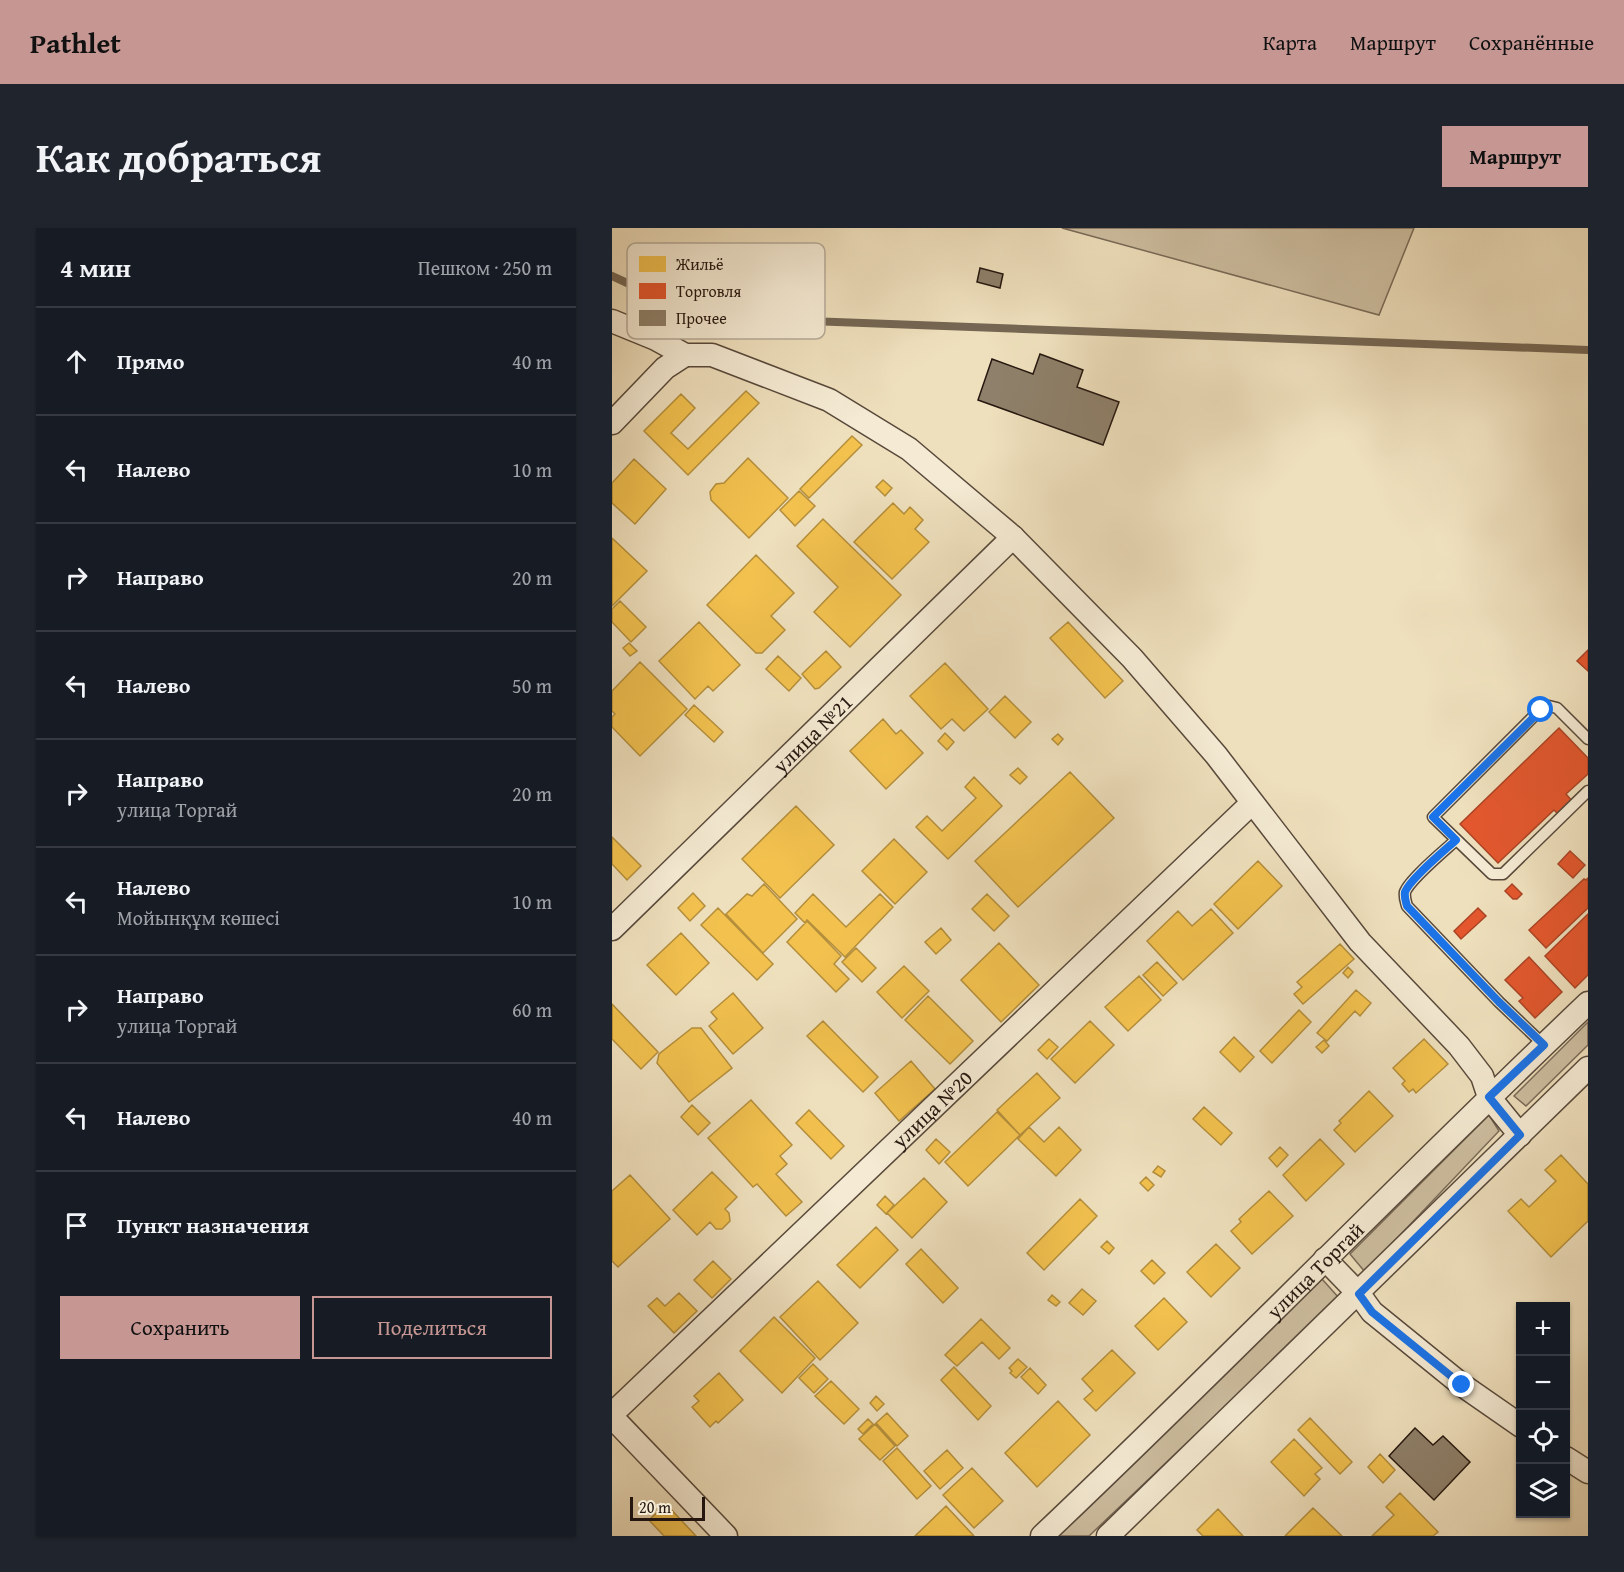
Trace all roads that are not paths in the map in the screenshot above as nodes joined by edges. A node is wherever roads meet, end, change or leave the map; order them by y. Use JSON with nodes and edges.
{"nodes":[{"id":1,"x":612,"y":321,"type":"edge"},
{"id":2,"x":627,"y":327,"type":"edge"},
{"id":3,"x":656,"y":339,"type":"edge"},
{"id":4,"x":684,"y":355,"type":"junction"},
{"id":5,"x":612,"y":423,"type":"edge"},
{"id":6,"x":1013,"y":537,"type":"junction"},
{"id":7,"x":1588,"y":739,"type":"edge"},
{"id":8,"x":1588,"y":791,"type":"edge"},
{"id":9,"x":1252,"y":803,"type":"junction"},
{"id":10,"x":1456,"y":840,"type":"junction"},
{"id":11,"x":612,"y":929,"type":"edge"},
{"id":12,"x":1588,"y":1003,"type":"edge"},
{"id":13,"x":1544,"y":1045,"type":"junction"},
{"id":14,"x":1588,"y":1068,"type":"edge"},
{"id":15,"x":1489,"y":1097,"type":"junction"},
{"id":16,"x":1520,"y":1135,"type":"junction"},
{"id":17,"x":1325,"y":1259,"type":"junction"},
{"id":18,"x":1359,"y":1294,"type":"junction"},
{"id":19,"x":612,"y":1415,"type":"edge"},
{"id":20,"x":1516,"y":1423,"type":"edge"},
{"id":21,"x":1570,"y":1461,"type":"edge"},
{"id":22,"x":1588,"y":1473,"type":"edge"},
{"id":23,"x":726,"y":1536,"type":"edge"},
{"id":24,"x":1042,"y":1536,"type":"edge"},
{"id":25,"x":1108,"y":1536,"type":"edge"}],
"edges":[{"from":1,"to":2,"type":"street"},
{"from":3,"to":4,"type":"street"},
{"from":4,"to":5,"type":"street"},
{"from":4,"to":6,"type":"street"},
{"from":6,"to":9,"type":"street"},
{"from":6,"to":11,"type":"street","name":"улица №21"},
{"from":7,"to":10,"type":"lane"},
{"from":8,"to":10,"type":"lane"},
{"from":9,"to":15,"type":"street"},
{"from":9,"to":19,"type":"street","name":"улица №20"},
{"from":10,"to":13,"type":"lane"},
{"from":12,"to":13,"type":"street","name":"улица Торгай"},
{"from":13,"to":15,"type":"street","name":"улица Торгай"},
{"from":14,"to":16,"type":"street"},
{"from":15,"to":16,"type":"street"},
{"from":15,"to":17,"type":"street","name":"улица Торгай"},
{"from":16,"to":18,"type":"street"},
{"from":17,"to":18,"type":"street"},
{"from":17,"to":24,"type":"street","name":"улица Торгай"},
{"from":18,"to":20,"type":"street"},
{"from":18,"to":25,"type":"street"},
{"from":19,"to":23,"type":"street"},
{"from":21,"to":22,"type":"street"}]}
